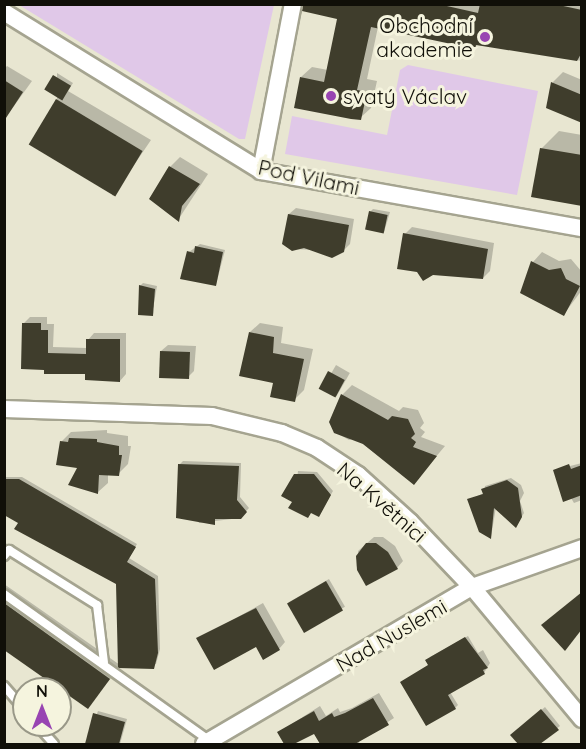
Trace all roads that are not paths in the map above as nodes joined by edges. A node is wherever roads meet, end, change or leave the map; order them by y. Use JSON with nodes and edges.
{"nodes":[{"id":1,"x":293,"y":4,"type":"edge"},
{"id":2,"x":4,"y":12,"type":"edge"},
{"id":3,"x":261,"y":171,"type":"junction"},
{"id":4,"x":582,"y":228,"type":"edge"},
{"id":5,"x":4,"y":409,"type":"edge"},
{"id":6,"x":582,"y":548,"type":"edge"},
{"id":7,"x":4,"y":556,"type":"edge"},
{"id":8,"x":472,"y":587,"type":"junction"},
{"id":9,"x":4,"y":594,"type":"edge"},
{"id":10,"x":104,"y":663,"type":"junction"},
{"id":11,"x":582,"y":719,"type":"edge"},
{"id":12,"x":207,"y":742,"type":"edge"}],
"edges":[{"from":1,"to":3,"type":"street"},
{"from":2,"to":3,"type":"street","name":"Pod Vilami"},
{"from":3,"to":4,"type":"street","name":"Pod Vilami"},
{"from":5,"to":8,"type":"street","name":"Na Květnici"},
{"from":6,"to":8,"type":"street","name":"Nad Nuslemi"},
{"from":7,"to":10,"type":"lane"},
{"from":8,"to":11,"type":"street","name":"Na Květnici"},
{"from":8,"to":12,"type":"street","name":"Nad Nuslemi"},
{"from":9,"to":10,"type":"lane"},
{"from":10,"to":12,"type":"lane"}]}
